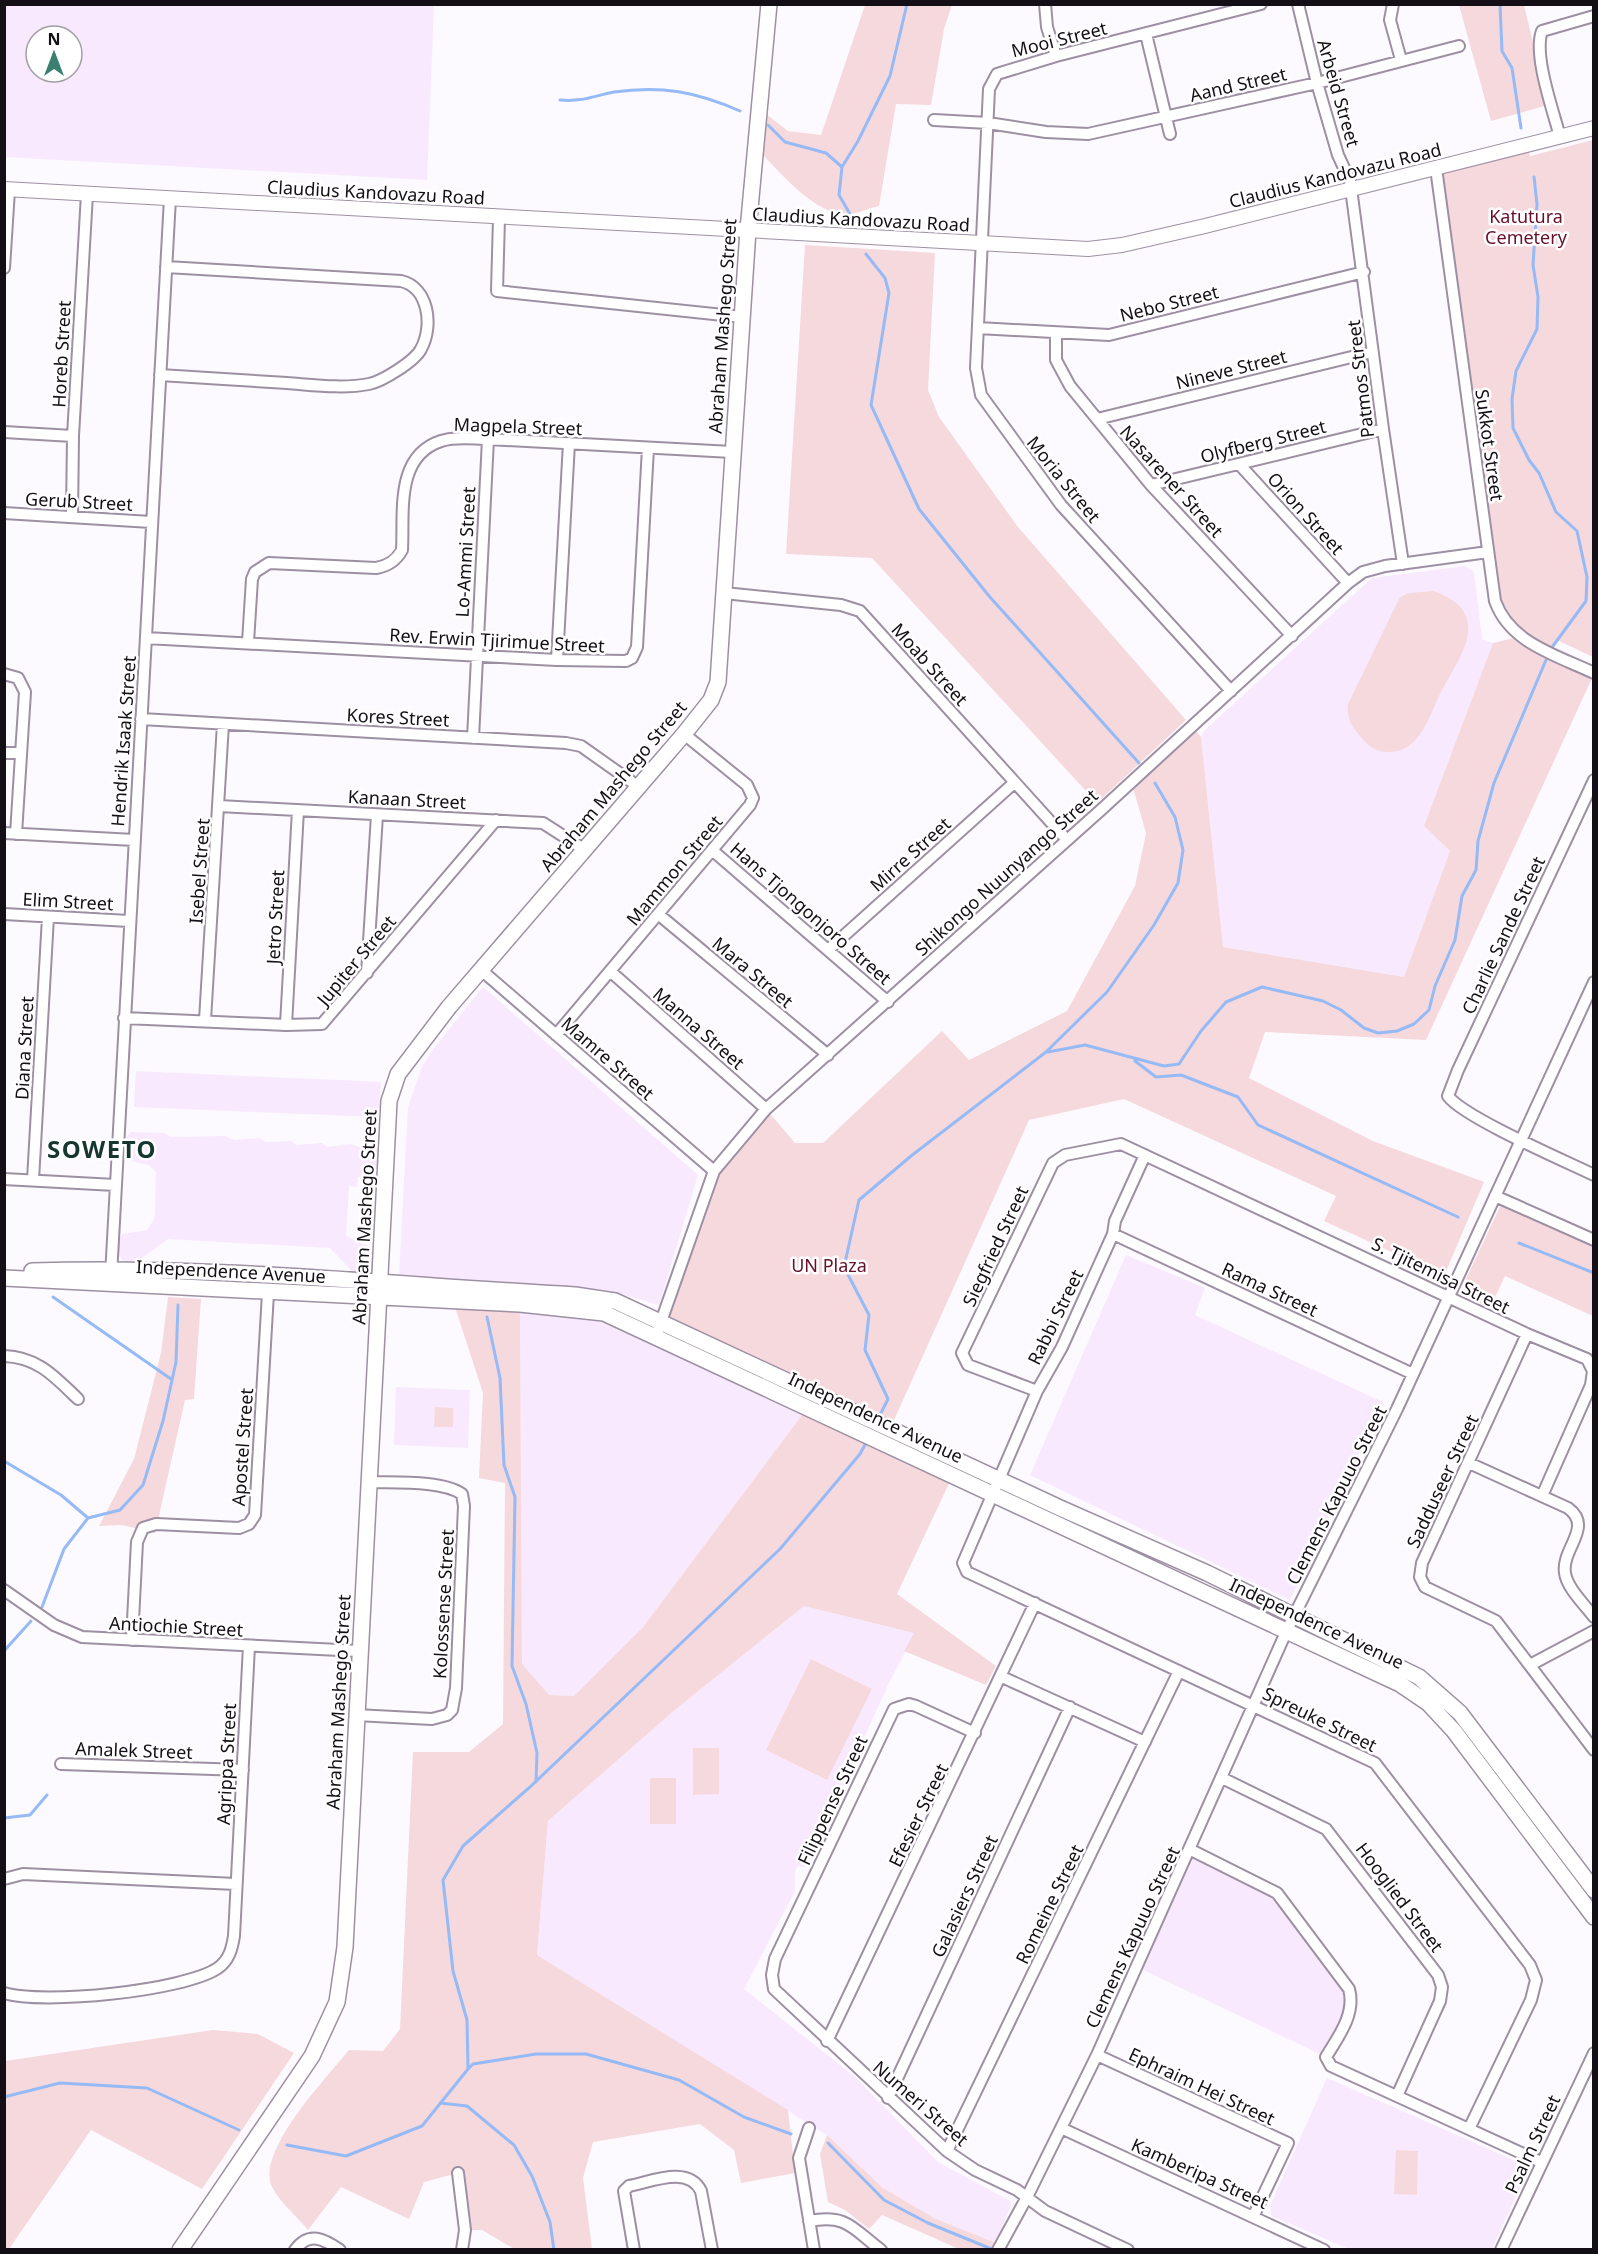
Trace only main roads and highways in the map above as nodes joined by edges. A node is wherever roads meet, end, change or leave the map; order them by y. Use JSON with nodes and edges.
{"nodes":[{"id":1,"x":769,"y":4,"type":"edge"},
{"id":2,"x":4,"y":1272,"type":"edge"},
{"id":3,"x":111,"y":1277,"type":"junction"},
{"id":4,"x":4,"y":1278,"type":"edge"},
{"id":5,"x":381,"y":1290,"type":"junction"},
{"id":6,"x":997,"y":1487,"type":"junction"},
{"id":7,"x":1593,"y":1890,"type":"edge"},
{"id":8,"x":1593,"y":1917,"type":"edge"},
{"id":9,"x":180,"y":2250,"type":"edge"}],
"edges":[{"from":1,"to":5,"type":"main road","name":"Abraham Mashego Street"},
{"from":2,"to":3,"type":"main road","name":"Independence Avenue"},
{"from":3,"to":4,"type":"main road","name":"Independence Avenue"},
{"from":3,"to":5,"type":"main road","name":"Independence Avenue"},
{"from":3,"to":5,"type":"main road","name":"Independence Avenue"},
{"from":5,"to":6,"type":"main road","name":"Independence Avenue"},
{"from":5,"to":9,"type":"main road","name":"Abraham Mashego Street"},
{"from":6,"to":7,"type":"main road","name":"Independence Avenue"},
{"from":6,"to":8,"type":"main road","name":"Independence Avenue"}]}
